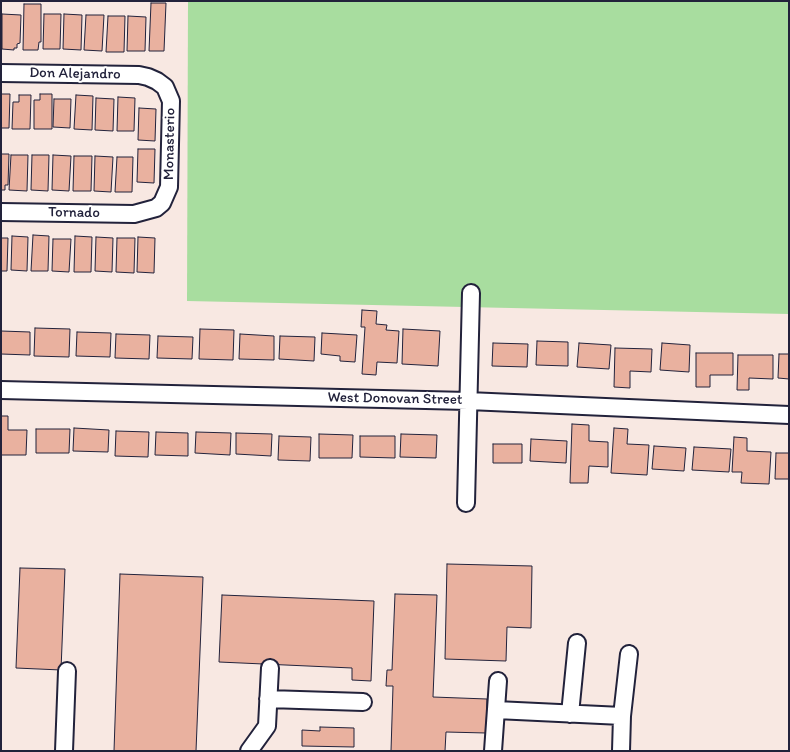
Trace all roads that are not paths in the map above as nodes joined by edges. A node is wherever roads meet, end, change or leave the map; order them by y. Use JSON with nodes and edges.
{"nodes":[{"id":1,"x":1,"y":73,"type":"edge"},
{"id":2,"x":148,"y":76,"type":"joint"},
{"id":3,"x":1,"y":212,"type":"edge"},
{"id":4,"x":147,"y":212,"type":"joint"},
{"id":5,"x":471,"y":293,"type":"dead end"},
{"id":6,"x":1,"y":390,"type":"edge"},
{"id":7,"x":468,"y":401,"type":"junction"},
{"id":8,"x":789,"y":415,"type":"edge"},
{"id":9,"x":466,"y":503,"type":"dead end"},
{"id":10,"x":577,"y":643,"type":"dead end"},
{"id":11,"x":629,"y":654,"type":"dead end"},
{"id":12,"x":270,"y":668,"type":"dead end"},
{"id":13,"x":67,"y":671,"type":"dead end"},
{"id":14,"x":498,"y":681,"type":"dead end"},
{"id":15,"x":268,"y":700,"type":"junction"},
{"id":16,"x":364,"y":702,"type":"dead end"},
{"id":17,"x":496,"y":710,"type":"junction"},
{"id":18,"x":570,"y":714,"type":"junction"},
{"id":19,"x":622,"y":716,"type":"junction"},
{"id":20,"x":64,"y":751,"type":"edge"},
{"id":21,"x":249,"y":751,"type":"edge"},
{"id":22,"x":492,"y":751,"type":"edge"},
{"id":23,"x":621,"y":751,"type":"edge"}],
"edges":[{"from":1,"to":2,"type":"street","name":"Don Alejandro"},
{"from":2,"to":4,"type":"street","name":"Monasterio"},
{"from":3,"to":4,"type":"street","name":"Tornado"},
{"from":5,"to":7,"type":"street"},
{"from":6,"to":7,"type":"street","name":"West Donovan Street"},
{"from":7,"to":8,"type":"street","name":"West Donovan Street"},
{"from":7,"to":9,"type":"street"},
{"from":10,"to":18,"type":"street"},
{"from":11,"to":19,"type":"street"},
{"from":12,"to":15,"type":"street"},
{"from":13,"to":20,"type":"street"},
{"from":14,"to":17,"type":"street"},
{"from":15,"to":16,"type":"street"},
{"from":15,"to":21,"type":"street"},
{"from":17,"to":18,"type":"street"},
{"from":17,"to":22,"type":"street"},
{"from":18,"to":19,"type":"street"},
{"from":19,"to":23,"type":"street"}]}
